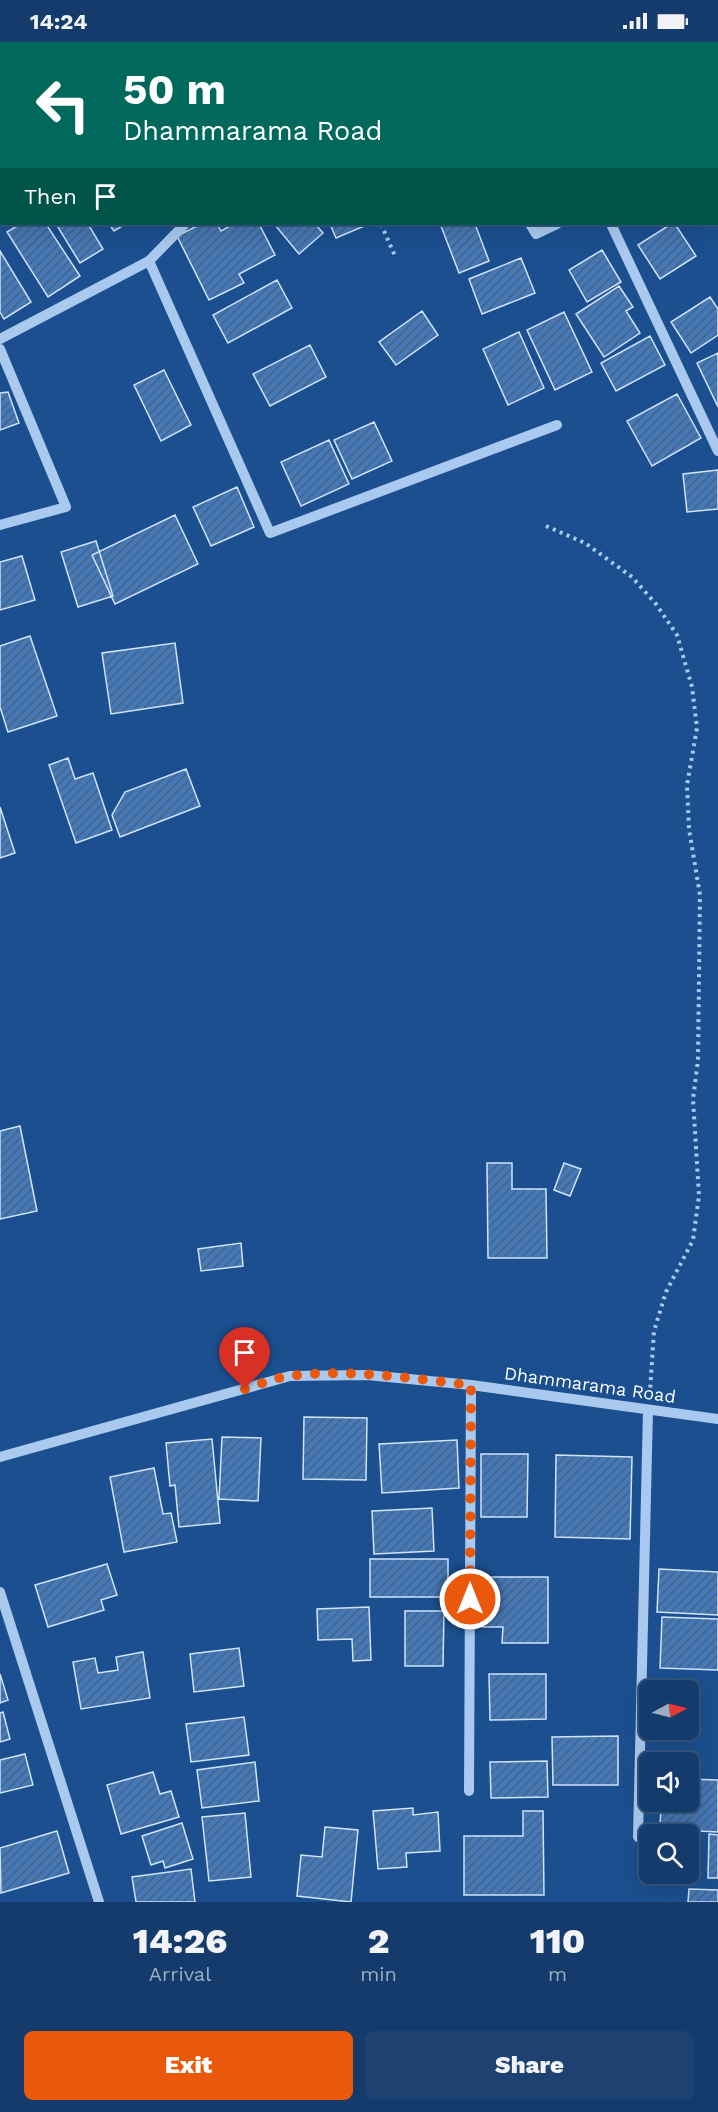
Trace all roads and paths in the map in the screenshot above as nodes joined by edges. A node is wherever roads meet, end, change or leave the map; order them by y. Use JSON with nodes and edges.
{"nodes":[{"id":1,"x":184,"y":225,"type":"edge"},
{"id":2,"x":381,"y":225,"type":"edge"},
{"id":3,"x":531,"y":225,"type":"edge"},
{"id":4,"x":555,"y":225,"type":"edge"},
{"id":5,"x":611,"y":225,"type":"edge"},
{"id":6,"x":395,"y":256,"type":"dead end"},
{"id":7,"x":149,"y":261,"type":"junction"},
{"id":8,"x":0,"y":339,"type":"edge"},
{"id":9,"x":0,"y":349,"type":"edge"},
{"id":10,"x":557,"y":425,"type":"dead end"},
{"id":11,"x":718,"y":451,"type":"edge"},
{"id":12,"x":0,"y":525,"type":"edge"},
{"id":13,"x":546,"y":526,"type":"dead end"},
{"id":14,"x":471,"y":1385,"type":"junction"},
{"id":15,"x":648,"y":1410,"type":"junction"},
{"id":16,"x":718,"y":1419,"type":"edge"},
{"id":17,"x":0,"y":1458,"type":"edge"},
{"id":18,"x":0,"y":1592,"type":"edge"},
{"id":19,"x":469,"y":1791,"type":"dead end"},
{"id":20,"x":638,"y":1837,"type":"dead end"},
{"id":21,"x":99,"y":1902,"type":"edge"}],
"edges":[{"from":1,"to":7,"type":"street"},
{"from":2,"to":6,"type":"path"},
{"from":3,"to":4,"type":"street"},
{"from":5,"to":11,"type":"street"},
{"from":7,"to":8,"type":"street"},
{"from":7,"to":10,"type":"street"},
{"from":9,"to":12,"type":"street"},
{"from":13,"to":15,"type":"path"},
{"from":14,"to":15,"type":"street","name":"Dhammarama Road"},
{"from":14,"to":17,"type":"street","name":"Dhammarama Road"},
{"from":14,"to":19,"type":"street"},
{"from":15,"to":16,"type":"street","name":"Dhammarama Road"},
{"from":15,"to":20,"type":"street"},
{"from":18,"to":21,"type":"street"}]}
